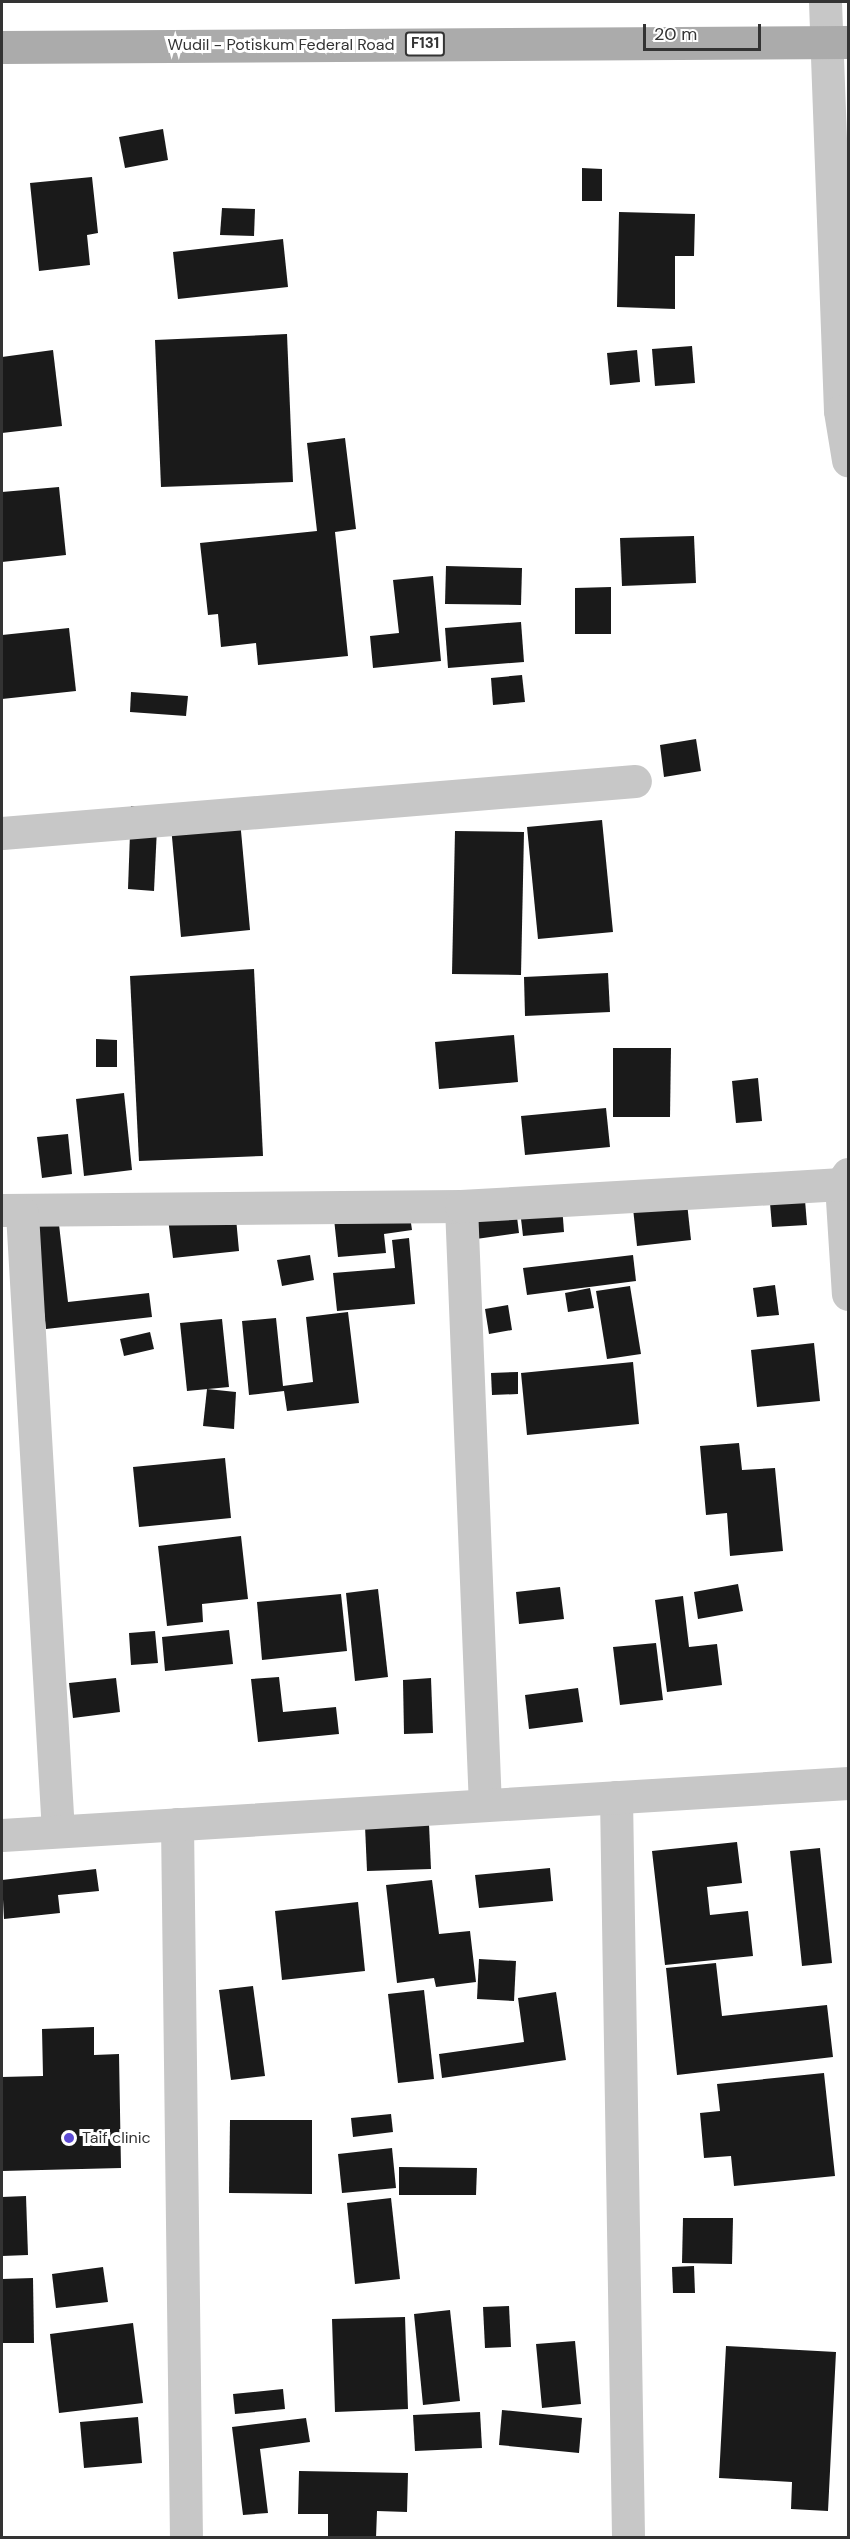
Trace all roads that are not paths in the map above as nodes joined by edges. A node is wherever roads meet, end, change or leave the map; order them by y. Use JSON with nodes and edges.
{"nodes":[{"id":1,"x":825,"y":2,"type":"edge"},
{"id":2,"x":837,"y":42,"type":"edge"},
{"id":3,"x":2,"y":47,"type":"edge"},
{"id":4,"x":849,"y":460,"type":"edge"},
{"id":5,"x":635,"y":782,"type":"dead end"},
{"id":6,"x":2,"y":832,"type":"edge"},
{"id":7,"x":845,"y":1179,"type":"edge"},
{"id":8,"x":460,"y":1206,"type":"junction"},
{"id":9,"x":12,"y":1211,"type":"edge"},
{"id":10,"x":849,"y":1294,"type":"edge"},
{"id":11,"x":849,"y":1783,"type":"edge"},
{"id":12,"x":616,"y":1797,"type":"junction"},
{"id":13,"x":484,"y":1805,"type":"junction"},
{"id":14,"x":177,"y":1824,"type":"junction"},
{"id":15,"x":58,"y":1831,"type":"junction"},
{"id":16,"x":2,"y":1834,"type":"edge"},
{"id":17,"x":186,"y":2538,"type":"edge"},
{"id":18,"x":628,"y":2538,"type":"edge"}],
"edges":[{"from":1,"to":2,"type":"street"},
{"from":2,"to":3,"type":"main road","name":"Wudil - Potiskum Federal Road","number":"F131"},
{"from":2,"to":4,"type":"street"},
{"from":5,"to":6,"type":"street"},
{"from":7,"to":8,"type":"street"},
{"from":7,"to":10,"type":"street"},
{"from":8,"to":9,"type":"street"},
{"from":8,"to":13,"type":"street"},
{"from":9,"to":15,"type":"street"},
{"from":11,"to":12,"type":"street"},
{"from":12,"to":13,"type":"street"},
{"from":12,"to":18,"type":"street"},
{"from":13,"to":14,"type":"street"},
{"from":14,"to":15,"type":"street"},
{"from":14,"to":17,"type":"street"},
{"from":15,"to":16,"type":"street"}]}
